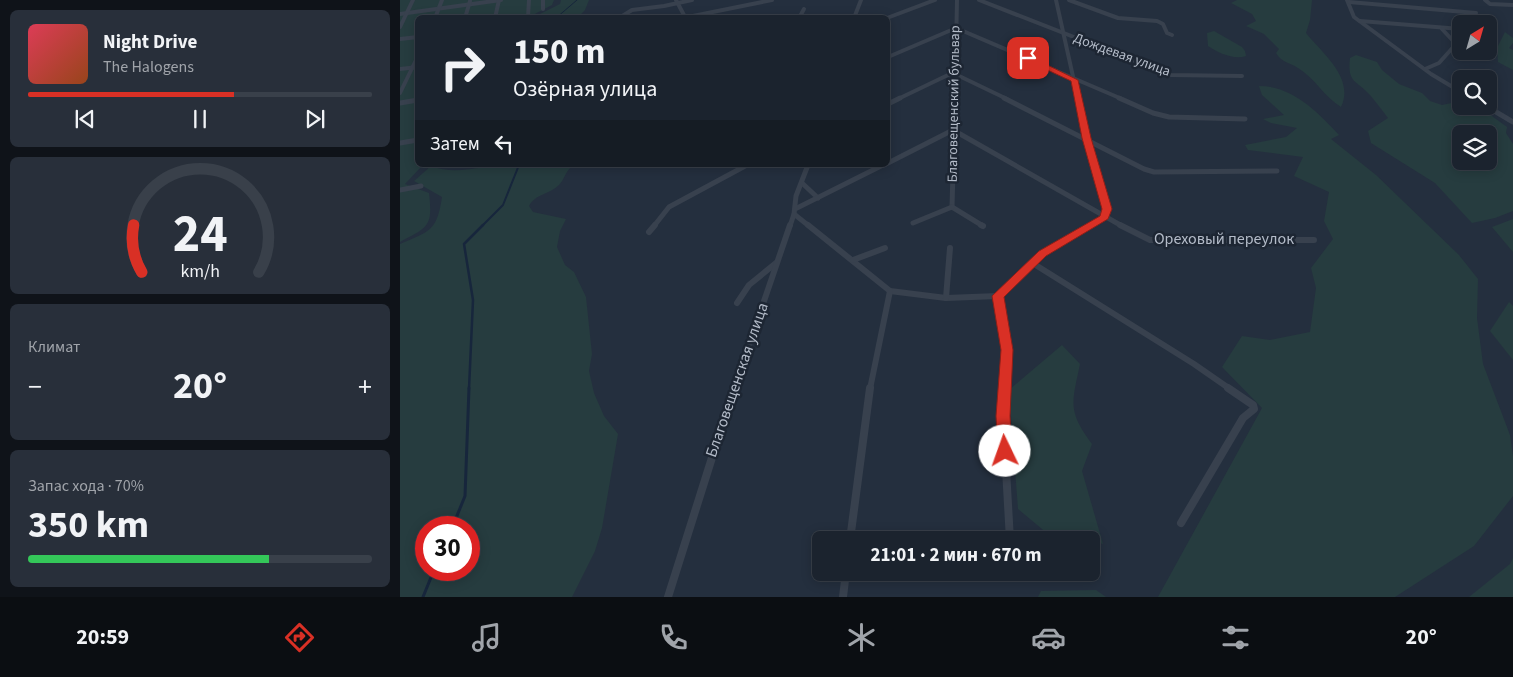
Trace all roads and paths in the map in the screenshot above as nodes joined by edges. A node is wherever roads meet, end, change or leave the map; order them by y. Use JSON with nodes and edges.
{"nodes":[{"id":1,"x":413,"y":0,"type":"edge"},
{"id":2,"x":442,"y":0,"type":"edge"},
{"id":3,"x":500,"y":0,"type":"edge"},
{"id":4,"x":529,"y":0,"type":"edge"},
{"id":5,"x":543,"y":0,"type":"edge"},
{"id":6,"x":692,"y":0,"type":"edge"},
{"id":7,"x":772,"y":0,"type":"edge"},
{"id":8,"x":861,"y":0,"type":"edge"},
{"id":9,"x":934,"y":0,"type":"edge"},
{"id":10,"x":957,"y":0,"type":"edge"},
{"id":11,"x":979,"y":0,"type":"edge"},
{"id":12,"x":1056,"y":0,"type":"edge"},
{"id":13,"x":1069,"y":0,"type":"edge"},
{"id":14,"x":1485,"y":0,"type":"edge"},
{"id":15,"x":676,"y":1,"type":"edge"},
{"id":16,"x":1348,"y":1,"type":"edge"},
{"id":17,"x":470,"y":2,"type":"edge"},
{"id":18,"x":1513,"y":5,"type":"edge"},
{"id":19,"x":438,"y":8,"type":"junction"},
{"id":20,"x":543,"y":9,"type":"dead end"},
{"id":21,"x":804,"y":9,"type":"dead end"},
{"id":22,"x":407,"y":13,"type":"junction"},
{"id":23,"x":1476,"y":13,"type":"dead end"},
{"id":24,"x":400,"y":14,"type":"edge"},
{"id":25,"x":435,"y":15,"type":"edge"},
{"id":26,"x":466,"y":15,"type":"edge"},
{"id":27,"x":496,"y":15,"type":"edge"},
{"id":28,"x":528,"y":15,"type":"edge"},
{"id":29,"x":621,"y":15,"type":"edge"},
{"id":30,"x":683,"y":15,"type":"edge"},
{"id":31,"x":694,"y":15,"type":"edge"},
{"id":32,"x":801,"y":15,"type":"edge"},
{"id":33,"x":855,"y":15,"type":"edge"},
{"id":34,"x":890,"y":17,"type":"edge"},
{"id":35,"x":1359,"y":21,"type":"junction"},
{"id":36,"x":400,"y":27,"type":"edge"},
{"id":37,"x":956,"y":28,"type":"junction"},
{"id":38,"x":1442,"y":29,"type":"junction"},
{"id":39,"x":1452,"y":29,"type":"edge"},
{"id":40,"x":1062,"y":33,"type":"junction"},
{"id":41,"x":1172,"y":35,"type":"dead end"},
{"id":42,"x":415,"y":37,"type":"edge"},
{"id":43,"x":400,"y":39,"type":"edge"},
{"id":44,"x":890,"y":56,"type":"edge"},
{"id":45,"x":415,"y":62,"type":"edge"},
{"id":46,"x":412,"y":68,"type":"junction"},
{"id":47,"x":415,"y":68,"type":"edge"},
{"id":48,"x":400,"y":69,"type":"edge"},
{"id":49,"x":1424,"y":69,"type":"junction"},
{"id":50,"x":955,"y":74,"type":"junction"},
{"id":51,"x":1242,"y":76,"type":"dead end"},
{"id":52,"x":1074,"y":80,"type":"junction"},
{"id":53,"x":1452,"y":86,"type":"edge"},
{"id":54,"x":400,"y":94,"type":"edge"},
{"id":55,"x":415,"y":100,"type":"edge"},
{"id":56,"x":400,"y":103,"type":"edge"},
{"id":57,"x":890,"y":103,"type":"edge"},
{"id":58,"x":1497,"y":113,"type":"edge"},
{"id":59,"x":1245,"y":119,"type":"dead end"},
{"id":60,"x":1513,"y":122,"type":"edge"},
{"id":61,"x":953,"y":130,"type":"junction"},
{"id":62,"x":1086,"y":138,"type":"junction"},
{"id":63,"x":415,"y":140,"type":"edge"},
{"id":64,"x":400,"y":143,"type":"edge"},
{"id":65,"x":890,"y":162,"type":"edge"},
{"id":66,"x":743,"y":167,"type":"edge"},
{"id":67,"x":807,"y":167,"type":"edge"},
{"id":68,"x":879,"y":167,"type":"edge"},
{"id":69,"x":1277,"y":172,"type":"dead end"},
{"id":70,"x":802,"y":183,"type":"junction"},
{"id":71,"x":421,"y":186,"type":"dead end"},
{"id":72,"x":400,"y":190,"type":"edge"},
{"id":73,"x":818,"y":198,"type":"junction"},
{"id":74,"x":952,"y":207,"type":"junction"},
{"id":75,"x":794,"y":212,"type":"junction"},
{"id":76,"x":1104,"y":217,"type":"junction"},
{"id":77,"x":913,"y":223,"type":"dead end"},
{"id":78,"x":983,"y":226,"type":"dead end"},
{"id":79,"x":649,"y":232,"type":"dead end"},
{"id":80,"x":1314,"y":240,"type":"dead end"},
{"id":81,"x":885,"y":248,"type":"dead end"},
{"id":82,"x":950,"y":248,"type":"dead end"},
{"id":83,"x":853,"y":260,"type":"junction"},
{"id":84,"x":776,"y":263,"type":"junction"},
{"id":85,"x":1034,"y":264,"type":"junction"},
{"id":86,"x":890,"y":291,"type":"junction"},
{"id":87,"x":998,"y":296,"type":"junction"},
{"id":88,"x":946,"y":298,"type":"junction"},
{"id":89,"x":737,"y":303,"type":"dead end"},
{"id":90,"x":1181,"y":523,"type":"dead end"},
{"id":91,"x":851,"y":531,"type":"edge"},
{"id":92,"x":1009,"y":531,"type":"edge"},
{"id":93,"x":845,"y":581,"type":"edge"},
{"id":94,"x":668,"y":597,"type":"edge"},
{"id":95,"x":843,"y":597,"type":"edge"}],
"edges":[{"from":1,"to":22,"type":"street"},
{"from":2,"to":19,"type":"street"},
{"from":3,"to":17,"type":"street"},
{"from":3,"to":27,"type":"street"},
{"from":4,"to":28,"type":"street"},
{"from":5,"to":20,"type":"street"},
{"from":6,"to":15,"type":"street"},
{"from":7,"to":31,"type":"street"},
{"from":8,"to":33,"type":"street"},
{"from":9,"to":34,"type":"street"},
{"from":10,"to":37,"type":"street","name":"Благовещенский бульвар"},
{"from":11,"to":40,"type":"street","name":"Дождевая улица"},
{"from":12,"to":40,"type":"street"},
{"from":13,"to":41,"type":"street"},
{"from":14,"to":18,"type":"street"},
{"from":15,"to":29,"type":"street"},
{"from":15,"to":30,"type":"street"},
{"from":16,"to":23,"type":"street"},
{"from":16,"to":35,"type":"street"},
{"from":17,"to":19,"type":"street"},
{"from":17,"to":26,"type":"street"},
{"from":19,"to":22,"type":"street"},
{"from":19,"to":25,"type":"street"},
{"from":21,"to":32,"type":"street"},
{"from":22,"to":24,"type":"street"},
{"from":22,"to":36,"type":"street"},
{"from":35,"to":38,"type":"street"},
{"from":35,"to":49,"type":"street"},
{"from":37,"to":44,"type":"street"},
{"from":37,"to":50,"type":"street","name":"Благовещенский бульвар"},
{"from":37,"to":52,"type":"street"},
{"from":38,"to":39,"type":"street"},
{"from":38,"to":49,"type":"street"},
{"from":40,"to":51,"type":"street","name":"Дождевая улица"},
{"from":40,"to":52,"type":"street"},
{"from":42,"to":43,"type":"street"},
{"from":45,"to":46,"type":"street"},
{"from":46,"to":47,"type":"street"},
{"from":46,"to":48,"type":"street"},
{"from":46,"to":54,"type":"street"},
{"from":49,"to":53,"type":"street"},
{"from":50,"to":57,"type":"street"},
{"from":50,"to":61,"type":"street","name":"Благовещенский бульвар"},
{"from":50,"to":62,"type":"street"},
{"from":52,"to":59,"type":"street"},
{"from":52,"to":62,"type":"street"},
{"from":55,"to":56,"type":"street"},
{"from":58,"to":60,"type":"street"},
{"from":61,"to":65,"type":"street"},
{"from":61,"to":74,"type":"street","name":"Благовещенский бульвар"},
{"from":61,"to":76,"type":"street","name":"Ореховый переулок"},
{"from":62,"to":69,"type":"street"},
{"from":62,"to":76,"type":"street"},
{"from":63,"to":64,"type":"street"},
{"from":66,"to":79,"type":"street"},
{"from":67,"to":70,"type":"street","name":"Благовещенская улица"},
{"from":68,"to":73,"type":"street"},
{"from":70,"to":73,"type":"street"},
{"from":70,"to":75,"type":"street","name":"Благовещенская улица"},
{"from":71,"to":72,"type":"street"},
{"from":73,"to":75,"type":"street"},
{"from":74,"to":77,"type":"street"},
{"from":74,"to":78,"type":"street"},
{"from":75,"to":83,"type":"street"},
{"from":75,"to":84,"type":"street","name":"Благовещенская улица"},
{"from":76,"to":80,"type":"street","name":"Ореховый переулок"},
{"from":76,"to":85,"type":"street"},
{"from":81,"to":83,"type":"street"},
{"from":82,"to":88,"type":"street"},
{"from":83,"to":86,"type":"street"},
{"from":84,"to":89,"type":"street"},
{"from":84,"to":94,"type":"street","name":"Благовещенская улица"},
{"from":85,"to":87,"type":"street"},
{"from":85,"to":90,"type":"street"},
{"from":86,"to":88,"type":"street"},
{"from":86,"to":91,"type":"street"},
{"from":87,"to":88,"type":"street"},
{"from":87,"to":92,"type":"street"},
{"from":93,"to":95,"type":"street"}]}
